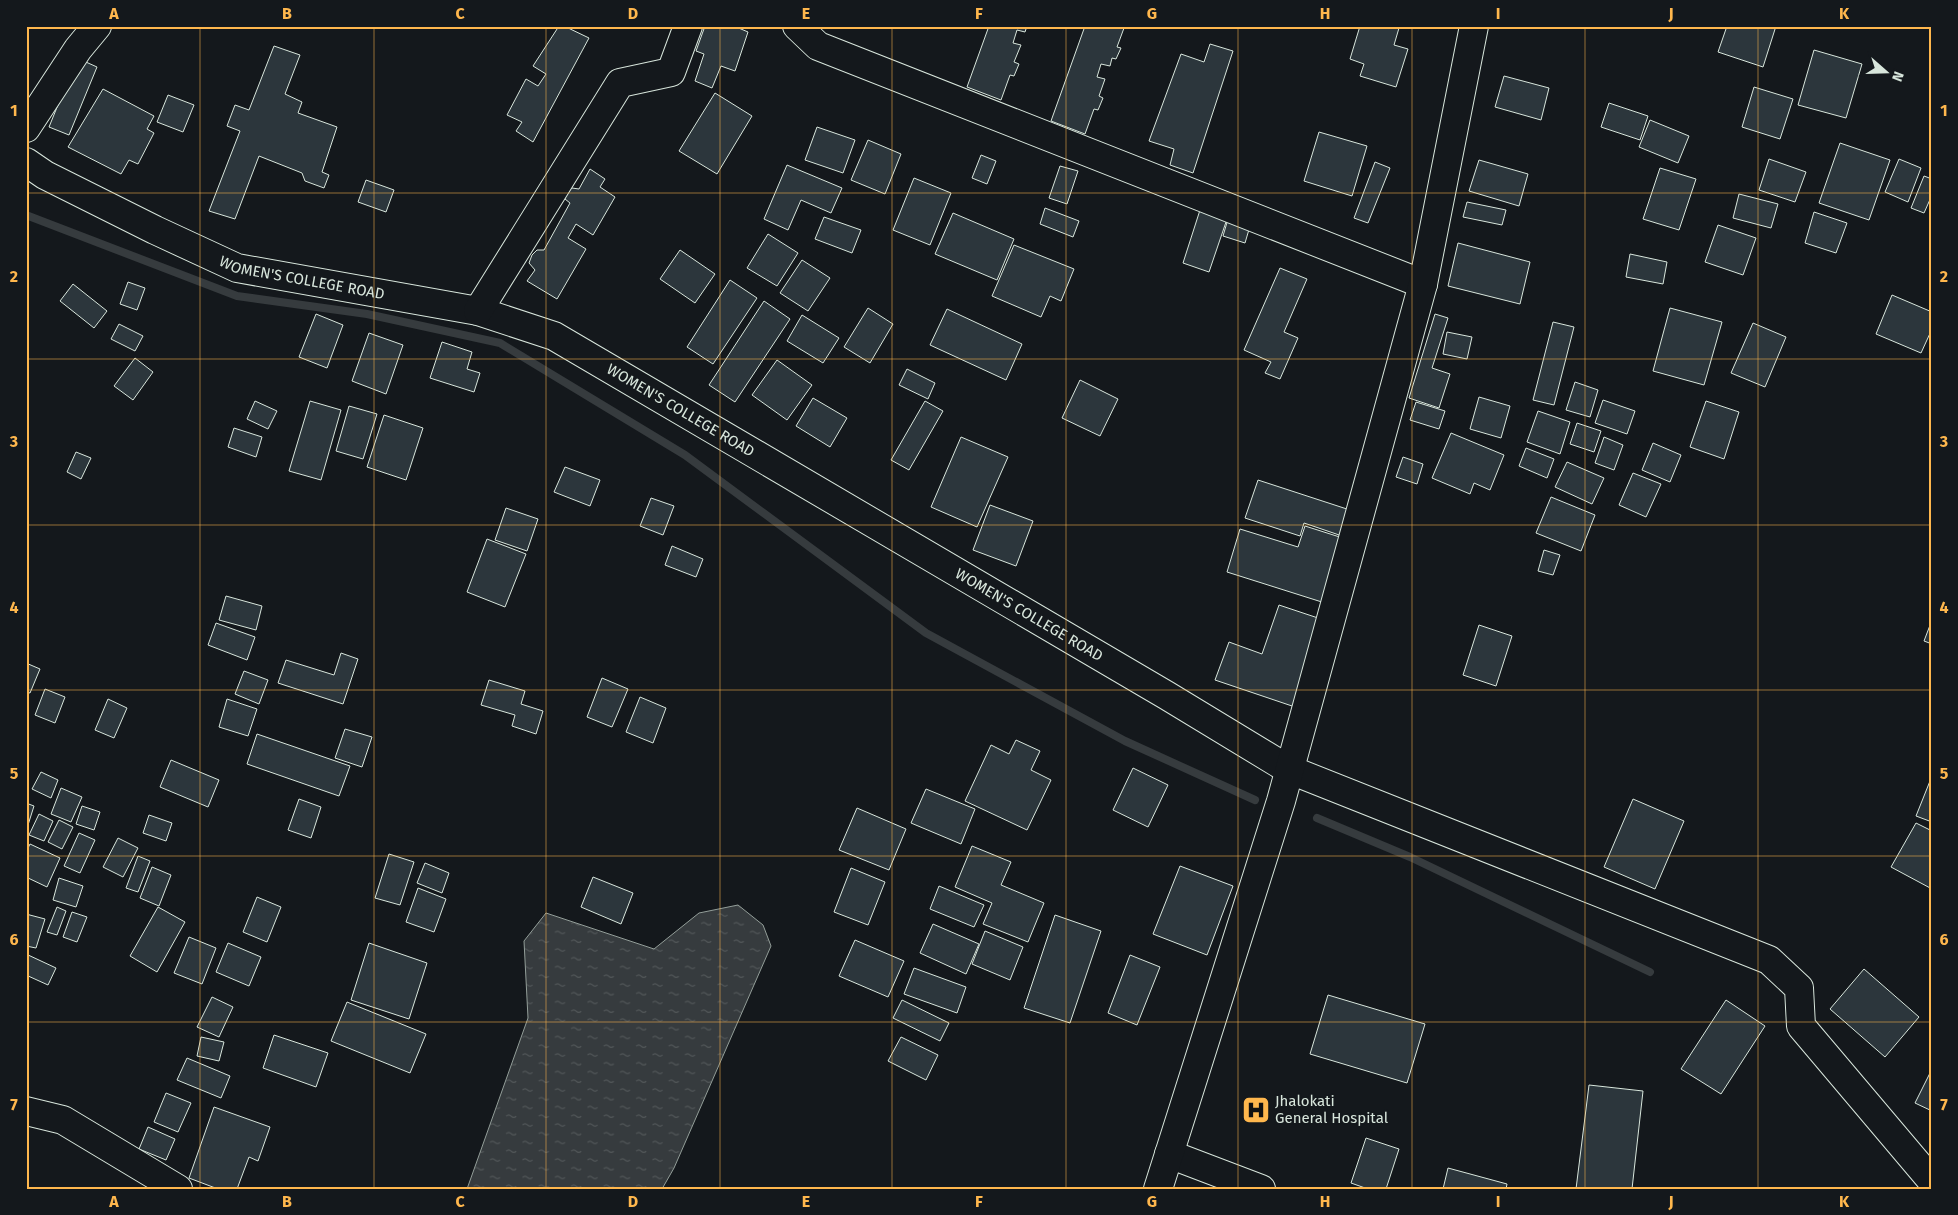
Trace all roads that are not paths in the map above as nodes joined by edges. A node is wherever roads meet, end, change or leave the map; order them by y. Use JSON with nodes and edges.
{"nodes":[{"id":1,"x":97,"y":26,"type":"edge"},
{"id":2,"x":688,"y":26,"type":"edge"},
{"id":3,"x":798,"y":26,"type":"edge"},
{"id":4,"x":1474,"y":26,"type":"edge"},
{"id":5,"x":26,"y":128,"type":"edge"},
{"id":6,"x":26,"y":162,"type":"edge"},
{"id":7,"x":1423,"y":284,"type":"junction"},
{"id":8,"x":478,"y":311,"type":"junction"},
{"id":9,"x":1288,"y":769,"type":"junction"},
{"id":10,"x":26,"y":1111,"type":"edge"},
{"id":11,"x":1169,"y":1154,"type":"junction"},
{"id":12,"x":1932,"y":1182,"type":"edge"},
{"id":13,"x":178,"y":1189,"type":"edge"},
{"id":14,"x":1158,"y":1189,"type":"edge"},
{"id":15,"x":1260,"y":1189,"type":"edge"}],
"edges":[{"from":1,"to":5,"type":"street"},
{"from":2,"to":8,"type":"street"},
{"from":3,"to":7,"type":"street"},
{"from":4,"to":7,"type":"street"},
{"from":6,"to":8,"type":"street","name":"WOMEN'S COLLEGE ROAD"},
{"from":7,"to":9,"type":"street"},
{"from":8,"to":9,"type":"street","name":"WOMEN'S COLLEGE ROAD"},
{"from":9,"to":11,"type":"street"},
{"from":9,"to":12,"type":"street","name":"WOMEN'S COLLEGE ROAD"},
{"from":10,"to":13,"type":"street"},
{"from":11,"to":14,"type":"street"},
{"from":11,"to":15,"type":"street"}]}
